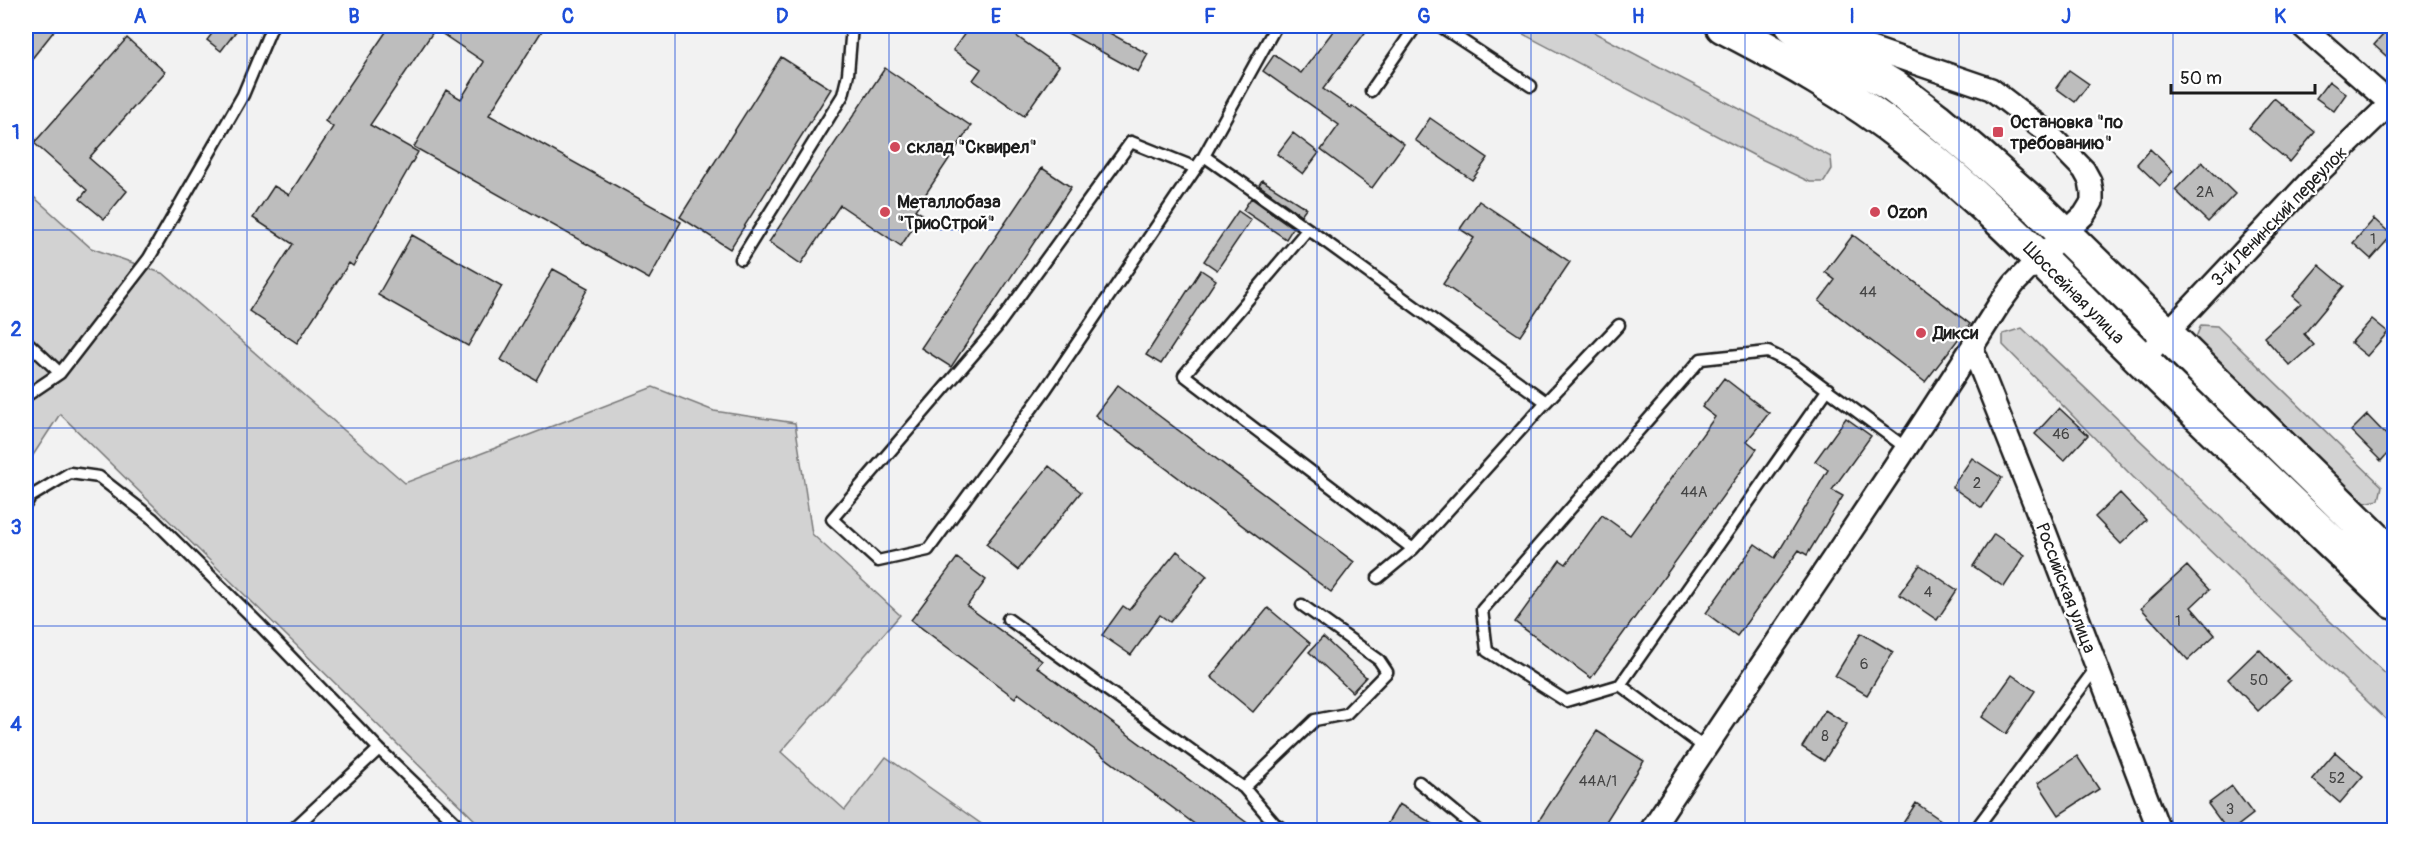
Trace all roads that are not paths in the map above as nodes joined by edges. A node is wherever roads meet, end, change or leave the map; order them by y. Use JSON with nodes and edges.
{"nodes":[{"id":1,"x":272,"y":26,"type":"edge"},
{"id":2,"x":852,"y":26,"type":"edge"},
{"id":3,"x":1276,"y":26,"type":"edge"},
{"id":4,"x":1416,"y":26,"type":"edge"},
{"id":5,"x":1440,"y":26,"type":"edge"},
{"id":6,"x":1723,"y":26,"type":"edge"},
{"id":7,"x":1793,"y":26,"type":"edge"},
{"id":8,"x":1804,"y":26,"type":"edge"},
{"id":9,"x":2301,"y":26,"type":"edge"},
{"id":10,"x":1531,"y":86,"type":"dead end"},
{"id":11,"x":1371,"y":91,"type":"dead end"},
{"id":12,"x":2392,"y":102,"type":"edge"},
{"id":13,"x":1204,"y":156,"type":"junction"},
{"id":14,"x":1196,"y":168,"type":"junction"},
{"id":15,"x":1308,"y":229,"type":"junction"},
{"id":16,"x":2064,"y":234,"type":"junction"},
{"id":17,"x":2039,"y":258,"type":"junction"},
{"id":18,"x":741,"y":259,"type":"dead end"},
{"id":19,"x":1619,"y":325,"type":"dead end"},
{"id":20,"x":2166,"y":335,"type":"junction"},
{"id":21,"x":26,"y":341,"type":"edge"},
{"id":22,"x":1972,"y":347,"type":"junction"},
{"id":23,"x":2142,"y":360,"type":"junction"},
{"id":24,"x":60,"y":374,"type":"junction"},
{"id":25,"x":1828,"y":389,"type":"junction"},
{"id":26,"x":26,"y":396,"type":"edge"},
{"id":27,"x":1546,"y":402,"type":"junction"},
{"id":28,"x":1906,"y":448,"type":"junction"},
{"id":29,"x":26,"y":504,"type":"edge"},
{"id":30,"x":1413,"y":549,"type":"junction"},
{"id":31,"x":2394,"y":557,"type":"edge"},
{"id":32,"x":1378,"y":578,"type":"dead end"},
{"id":33,"x":2394,"y":602,"type":"edge"},
{"id":34,"x":1302,"y":605,"type":"dead end"},
{"id":35,"x":1008,"y":619,"type":"dead end"},
{"id":36,"x":2096,"y":668,"type":"junction"},
{"id":37,"x":1620,"y":685,"type":"junction"},
{"id":38,"x":379,"y":748,"type":"junction"},
{"id":39,"x":1705,"y":748,"type":"junction"},
{"id":40,"x":1419,"y":782,"type":"dead end"},
{"id":41,"x":1244,"y":788,"type":"junction"},
{"id":42,"x":292,"y":831,"type":"edge"},
{"id":43,"x":463,"y":831,"type":"edge"},
{"id":44,"x":1284,"y":831,"type":"edge"},
{"id":45,"x":1477,"y":831,"type":"edge"},
{"id":46,"x":1651,"y":831,"type":"edge"},
{"id":47,"x":1975,"y":831,"type":"edge"},
{"id":48,"x":2159,"y":831,"type":"edge"}],
"edges":[{"from":1,"to":24,"type":"lane"},
{"from":2,"to":18,"type":"lane"},
{"from":3,"to":13,"type":"lane"},
{"from":4,"to":11,"type":"lane"},
{"from":5,"to":10,"type":"lane"},
{"from":6,"to":17,"type":"main road","name":"Шоссейная улица"},
{"from":7,"to":16,"type":"main road","name":"Шоссейная улица"},
{"from":8,"to":16,"type":"street"},
{"from":9,"to":12,"type":"street"},
{"from":12,"to":20,"type":"street","name":"3-й Ленинский переулок"},
{"from":13,"to":14,"type":"lane"},
{"from":13,"to":15,"type":"lane"},
{"from":14,"to":14,"type":"lane"},
{"from":15,"to":27,"type":"lane"},
{"from":15,"to":30,"type":"lane"},
{"from":16,"to":17,"type":"street"},
{"from":16,"to":20,"type":"main road","name":"Шоссейная улица"},
{"from":17,"to":22,"type":"street"},
{"from":17,"to":23,"type":"main road","name":"Шоссейная улица"},
{"from":19,"to":27,"type":"lane"},
{"from":20,"to":23,"type":"street","name":"3-й Ленинский переулок"},
{"from":20,"to":31,"type":"main road","name":"Шоссейная улица"},
{"from":21,"to":24,"type":"lane"},
{"from":22,"to":28,"type":"street"},
{"from":22,"to":36,"type":"street","name":"Российская улица"},
{"from":23,"to":33,"type":"main road","name":"Шоссейная улица"},
{"from":24,"to":26,"type":"lane"},
{"from":25,"to":28,"type":"lane"},
{"from":25,"to":37,"type":"lane"},
{"from":25,"to":37,"type":"lane"},
{"from":27,"to":30,"type":"lane"},
{"from":28,"to":39,"type":"street"},
{"from":29,"to":38,"type":"lane"},
{"from":30,"to":32,"type":"lane"},
{"from":34,"to":41,"type":"lane"},
{"from":35,"to":41,"type":"lane"},
{"from":36,"to":47,"type":"lane"},
{"from":36,"to":48,"type":"street","name":"Российская улица"},
{"from":37,"to":39,"type":"lane"},
{"from":38,"to":42,"type":"lane"},
{"from":38,"to":43,"type":"lane"},
{"from":39,"to":46,"type":"street"},
{"from":40,"to":45,"type":"lane"},
{"from":41,"to":44,"type":"lane"}]}
